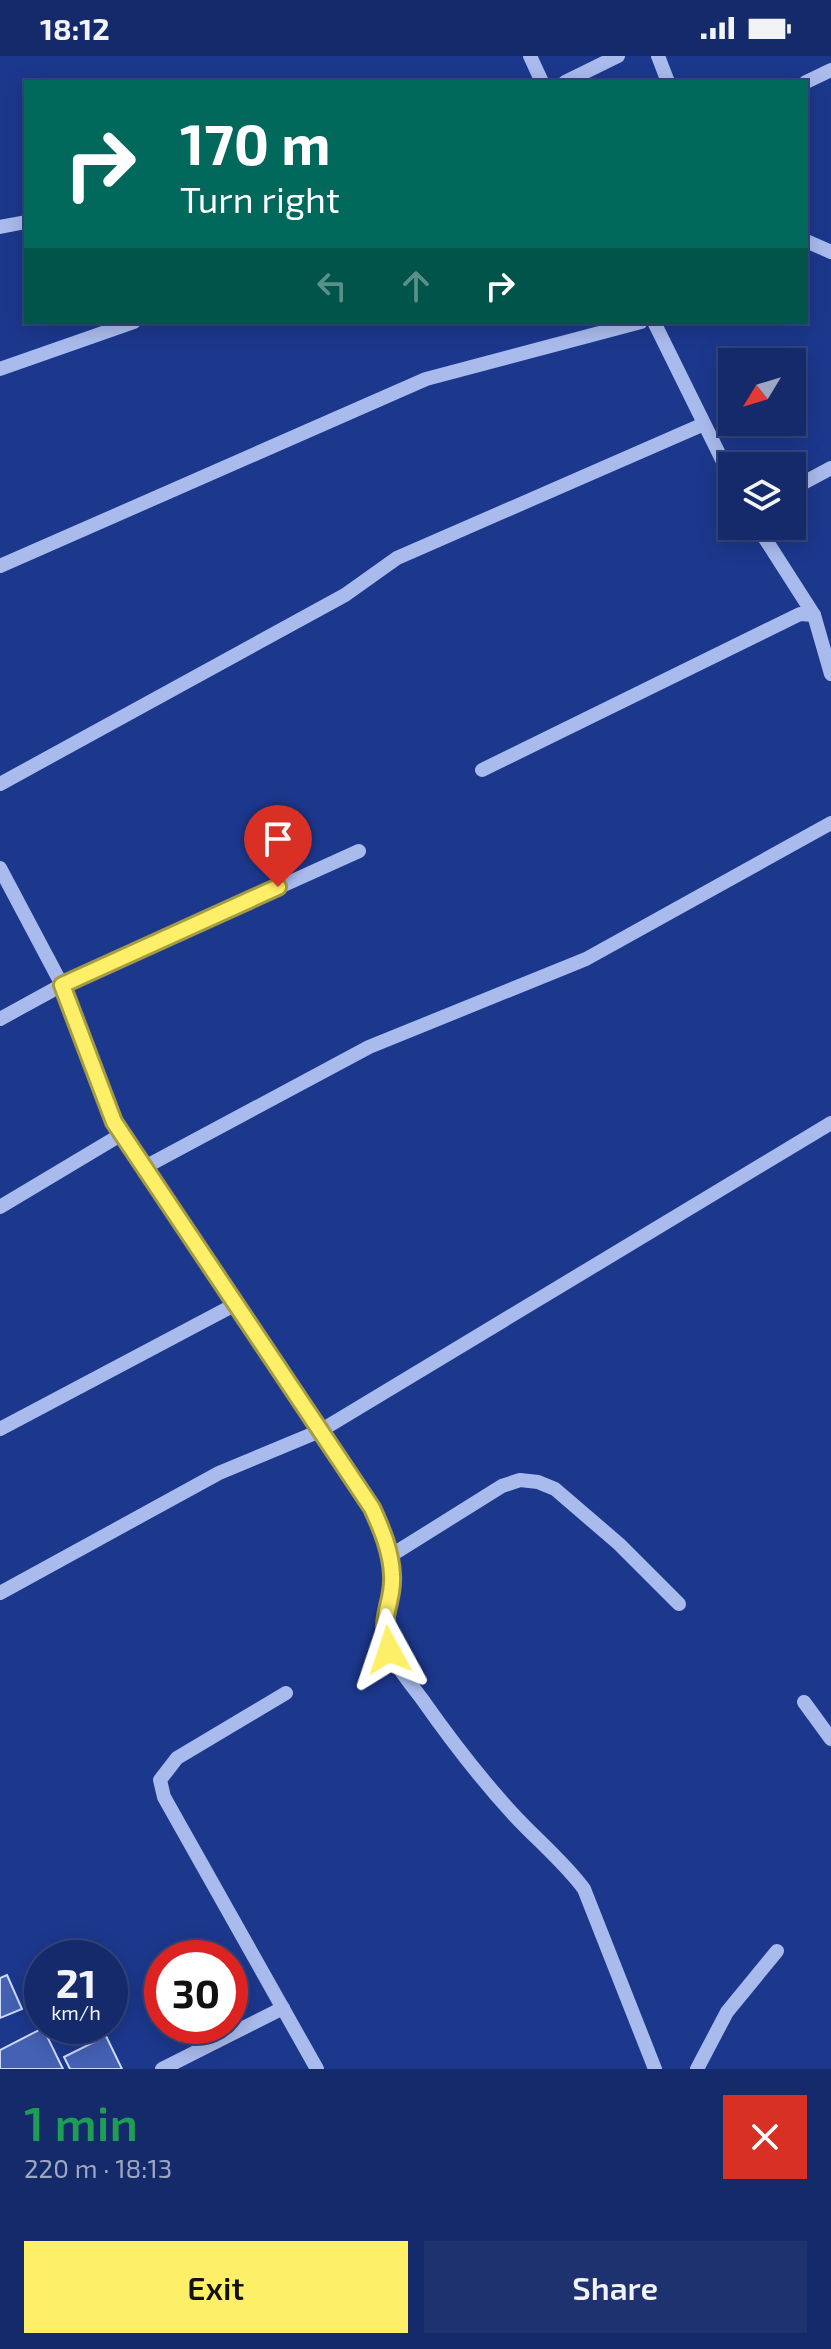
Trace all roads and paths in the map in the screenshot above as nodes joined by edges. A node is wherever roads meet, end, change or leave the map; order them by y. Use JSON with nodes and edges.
{"nodes":[{"id":1,"x":530,"y":56,"type":"edge"},
{"id":2,"x":658,"y":56,"type":"edge"},
{"id":3,"x":613,"y":57,"type":"edge"},
{"id":4,"x":831,"y":70,"type":"edge"},
{"id":5,"x":541,"y":80,"type":"edge"},
{"id":6,"x":569,"y":80,"type":"edge"},
{"id":7,"x":667,"y":80,"type":"edge"},
{"id":8,"x":808,"y":81,"type":"edge"},
{"id":9,"x":24,"y":222,"type":"edge"},
{"id":10,"x":0,"y":227,"type":"edge"},
{"id":11,"x":808,"y":242,"type":"edge"},
{"id":12,"x":831,"y":252,"type":"edge"},
{"id":13,"x":128,"y":324,"type":"edge"},
{"id":14,"x":633,"y":324,"type":"edge"},
{"id":15,"x":655,"y":324,"type":"edge"},
{"id":16,"x":0,"y":369,"type":"edge"},
{"id":17,"x":704,"y":424,"type":"junction"},
{"id":18,"x":718,"y":452,"type":"edge"},
{"id":19,"x":831,"y":468,"type":"edge"},
{"id":20,"x":806,"y":481,"type":"edge"},
{"id":21,"x":766,"y":540,"type":"edge"},
{"id":22,"x":0,"y":566,"type":"edge"},
{"id":23,"x":814,"y":615,"type":"junction"},
{"id":24,"x":831,"y":674,"type":"edge"},
{"id":25,"x":482,"y":770,"type":"dead end"},
{"id":26,"x":0,"y":784,"type":"edge"},
{"id":27,"x":831,"y":823,"type":"edge"},
{"id":28,"x":359,"y":851,"type":"dead end"},
{"id":29,"x":0,"y":868,"type":"edge"},
{"id":30,"x":62,"y":985,"type":"junction"},
{"id":31,"x":0,"y":1019,"type":"edge"},
{"id":32,"x":831,"y":1123,"type":"edge"},
{"id":33,"x":122,"y":1134,"type":"junction"},
{"id":34,"x":145,"y":1167,"type":"junction"},
{"id":35,"x":0,"y":1207,"type":"edge"},
{"id":36,"x":236,"y":1304,"type":"junction"},
{"id":37,"x":0,"y":1429,"type":"edge"},
{"id":38,"x":320,"y":1431,"type":"junction"},
{"id":39,"x":390,"y":1556,"type":"junction"},
{"id":40,"x":0,"y":1593,"type":"edge"},
{"id":41,"x":679,"y":1604,"type":"dead end"},
{"id":42,"x":286,"y":1693,"type":"dead end"},
{"id":43,"x":804,"y":1702,"type":"dead end"},
{"id":44,"x":831,"y":1739,"type":"edge"},
{"id":45,"x":777,"y":1951,"type":"dead end"},
{"id":46,"x":283,"y":2008,"type":"junction"},
{"id":47,"x":162,"y":2069,"type":"edge"},
{"id":48,"x":317,"y":2069,"type":"edge"},
{"id":49,"x":655,"y":2069,"type":"edge"},
{"id":50,"x":697,"y":2069,"type":"edge"}],
"edges":[{"from":1,"to":5,"type":"street"},
{"from":2,"to":7,"type":"street"},
{"from":3,"to":6,"type":"street"},
{"from":4,"to":8,"type":"street"},
{"from":9,"to":10,"type":"street"},
{"from":11,"to":12,"type":"street"},
{"from":13,"to":16,"type":"street"},
{"from":14,"to":22,"type":"street"},
{"from":15,"to":17,"type":"street"},
{"from":17,"to":18,"type":"street"},
{"from":17,"to":26,"type":"street"},
{"from":19,"to":20,"type":"street"},
{"from":21,"to":23,"type":"street"},
{"from":23,"to":24,"type":"street"},
{"from":23,"to":25,"type":"street"},
{"from":27,"to":34,"type":"street"},
{"from":28,"to":30,"type":"street"},
{"from":29,"to":30,"type":"street"},
{"from":30,"to":31,"type":"street"},
{"from":30,"to":33,"type":"street"},
{"from":32,"to":38,"type":"street"},
{"from":33,"to":34,"type":"street"},
{"from":33,"to":35,"type":"street"},
{"from":34,"to":36,"type":"street"},
{"from":36,"to":37,"type":"street"},
{"from":36,"to":38,"type":"street"},
{"from":38,"to":39,"type":"street"},
{"from":38,"to":40,"type":"street"},
{"from":39,"to":41,"type":"street"},
{"from":39,"to":49,"type":"street"},
{"from":42,"to":46,"type":"street"},
{"from":43,"to":44,"type":"street"},
{"from":45,"to":50,"type":"street"},
{"from":46,"to":47,"type":"street"},
{"from":46,"to":48,"type":"street"}]}
